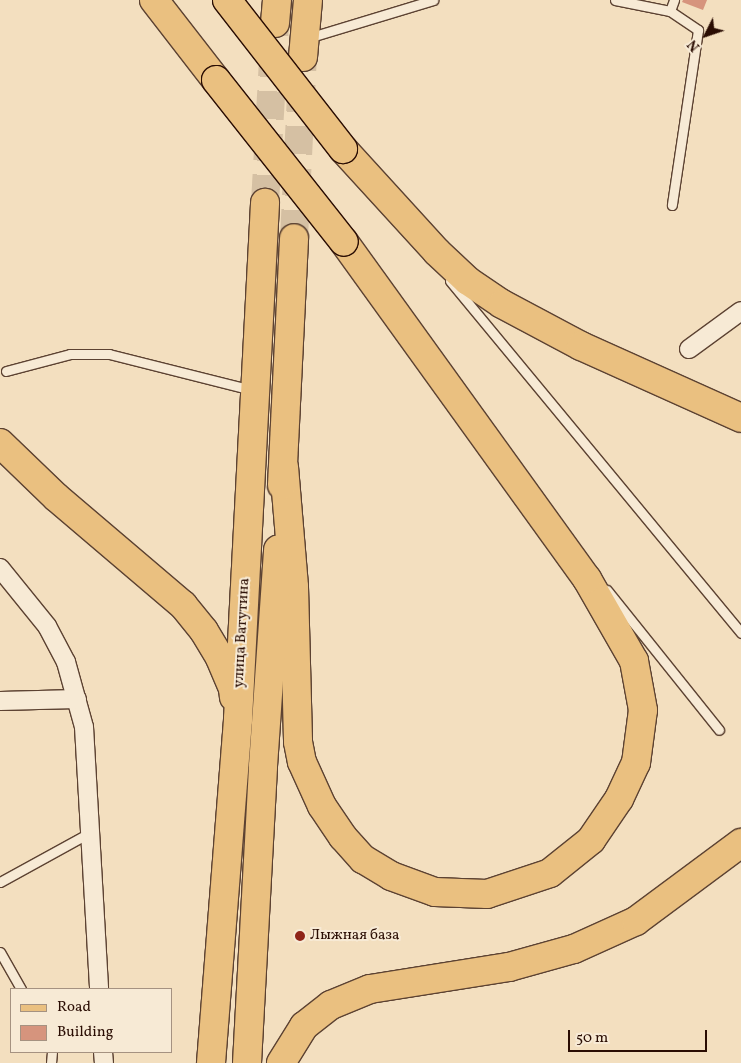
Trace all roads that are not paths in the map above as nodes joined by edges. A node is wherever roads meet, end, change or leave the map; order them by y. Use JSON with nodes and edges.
{"nodes":[{"id":1,"x":154,"y":0,"type":"edge"},
{"id":2,"x":227,"y":0,"type":"edge"},
{"id":3,"x":308,"y":0,"type":"edge"},
{"id":4,"x":433,"y":0,"type":"edge"},
{"id":5,"x":615,"y":0,"type":"edge"},
{"id":6,"x":674,"y":0,"type":"edge"},
{"id":7,"x":635,"y":3,"type":"edge"},
{"id":8,"x":670,"y":12,"type":"junction"},
{"id":9,"x":304,"y":48,"type":"joint"},
{"id":10,"x":265,"y":203,"type":"tunnel mouth"},
{"id":11,"x":672,"y":205,"type":"dead end"},
{"id":12,"x":394,"y":206,"type":"junction"},
{"id":13,"x":294,"y":238,"type":"tunnel mouth"},
{"id":14,"x":741,"y":310,"type":"edge"},
{"id":15,"x":689,"y":349,"type":"dead end"},
{"id":16,"x":6,"y":371,"type":"dead end"},
{"id":17,"x":255,"y":391,"type":"junction"},
{"id":18,"x":741,"y":418,"type":"edge"},
{"id":19,"x":0,"y":443,"type":"edge"},
{"id":20,"x":284,"y":467,"type":"junction"},
{"id":21,"x":0,"y":568,"type":"edge"},
{"id":22,"x":587,"y":579,"type":"junction"},
{"id":23,"x":741,"y":633,"type":"edge"},
{"id":24,"x":77,"y":699,"type":"junction"},
{"id":25,"x":0,"y":701,"type":"edge"},
{"id":26,"x":238,"y":719,"type":"junction"},
{"id":27,"x":720,"y":730,"type":"dead end"},
{"id":28,"x":89,"y":834,"type":"junction"},
{"id":29,"x":741,"y":844,"type":"edge"},
{"id":30,"x":0,"y":882,"type":"edge"},
{"id":31,"x":0,"y":952,"type":"edge"},
{"id":32,"x":20,"y":988,"type":"edge"},
{"id":33,"x":99,"y":988,"type":"edge"},
{"id":34,"x":211,"y":1063,"type":"edge"},
{"id":35,"x":247,"y":1063,"type":"edge"},
{"id":36,"x":281,"y":1063,"type":"edge"}],
"edges":[{"from":1,"to":22,"type":"main road","bridge":true},
{"from":2,"to":12,"type":"main road","bridge":true},
{"from":3,"to":9,"type":"main road"},
{"from":4,"to":9,"type":"lane"},
{"from":5,"to":7,"type":"lane"},
{"from":6,"to":8,"type":"lane"},
{"from":7,"to":8,"type":"lane"},
{"from":8,"to":11,"type":"lane"},
{"from":10,"to":17,"type":"main road","name":"улица Ватутина"},
{"from":12,"to":18,"type":"main road"},
{"from":12,"to":23,"type":"lane"},
{"from":13,"to":20,"type":"main road","name":"улица Ватутина"},
{"from":14,"to":15,"type":"street"},
{"from":16,"to":17,"type":"lane"},
{"from":17,"to":26,"type":"main road","name":"улица Ватутина"},
{"from":19,"to":26,"type":"main road"},
{"from":20,"to":22,"type":"main road"},
{"from":20,"to":35,"type":"main road","name":"улица Ватутина"},
{"from":21,"to":24,"type":"street"},
{"from":22,"to":27,"type":"lane"},
{"from":24,"to":25,"type":"street"},
{"from":24,"to":28,"type":"street"},
{"from":26,"to":34,"type":"main road","name":"улица Ватутина"},
{"from":28,"to":30,"type":"lane"},
{"from":28,"to":33,"type":"street"},
{"from":29,"to":36,"type":"main road"},
{"from":31,"to":32,"type":"lane"}]}
